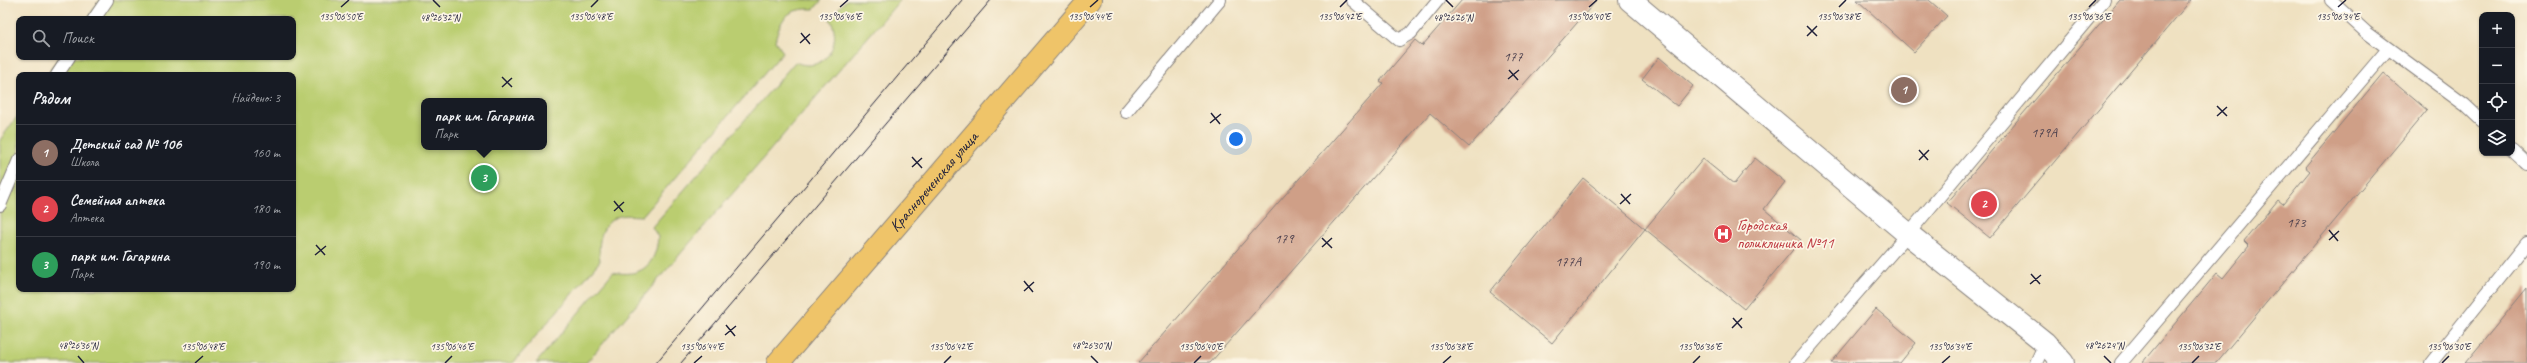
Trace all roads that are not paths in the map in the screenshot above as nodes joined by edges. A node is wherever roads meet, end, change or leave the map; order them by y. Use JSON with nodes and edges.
{"nodes":[{"id":1,"x":107,"y":0,"type":"edge"},
{"id":2,"x":1090,"y":0,"type":"edge"},
{"id":3,"x":1220,"y":0,"type":"edge"},
{"id":4,"x":1352,"y":0,"type":"edge"},
{"id":5,"x":1438,"y":0,"type":"edge"},
{"id":6,"x":1630,"y":0,"type":"edge"},
{"id":7,"x":2104,"y":0,"type":"edge"},
{"id":8,"x":2331,"y":0,"type":"edge"},
{"id":9,"x":96,"y":16,"type":"edge"},
{"id":10,"x":2388,"y":49,"type":"junction"},
{"id":11,"x":67,"y":60,"type":"edge"},
{"id":12,"x":59,"y":72,"type":"edge"},
{"id":13,"x":1126,"y":112,"type":"dead end"},
{"id":14,"x":2481,"y":120,"type":"edge"},
{"id":15,"x":2515,"y":153,"type":"edge"},
{"id":16,"x":2527,"y":164,"type":"edge"},
{"id":17,"x":16,"y":167,"type":"edge"},
{"id":18,"x":0,"y":205,"type":"edge"},
{"id":19,"x":1908,"y":234,"type":"junction"},
{"id":20,"x":2527,"y":243,"type":"edge"},
{"id":21,"x":2045,"y":343,"type":"junction"},
{"id":22,"x":779,"y":363,"type":"edge"},
{"id":23,"x":1796,"y":363,"type":"edge"},
{"id":24,"x":2036,"y":363,"type":"edge"},
{"id":25,"x":2063,"y":363,"type":"edge"},
{"id":26,"x":2121,"y":363,"type":"edge"},
{"id":27,"x":2431,"y":363,"type":"edge"}],
"edges":[{"from":1,"to":9,"type":"lane"},
{"from":2,"to":22,"type":"main road","name":"Краснореченская улица"},
{"from":3,"to":13,"type":"lane"},
{"from":4,"to":5,"type":"lane"},
{"from":6,"to":19,"type":"street"},
{"from":7,"to":19,"type":"lane"},
{"from":8,"to":10,"type":"lane"},
{"from":10,"to":14,"type":"lane"},
{"from":10,"to":26,"type":"lane"},
{"from":11,"to":12,"type":"lane"},
{"from":15,"to":16,"type":"lane"},
{"from":17,"to":18,"type":"lane"},
{"from":19,"to":21,"type":"street"},
{"from":19,"to":23,"type":"lane"},
{"from":20,"to":27,"type":"lane"},
{"from":21,"to":24,"type":"lane"},
{"from":21,"to":25,"type":"street"}]}
